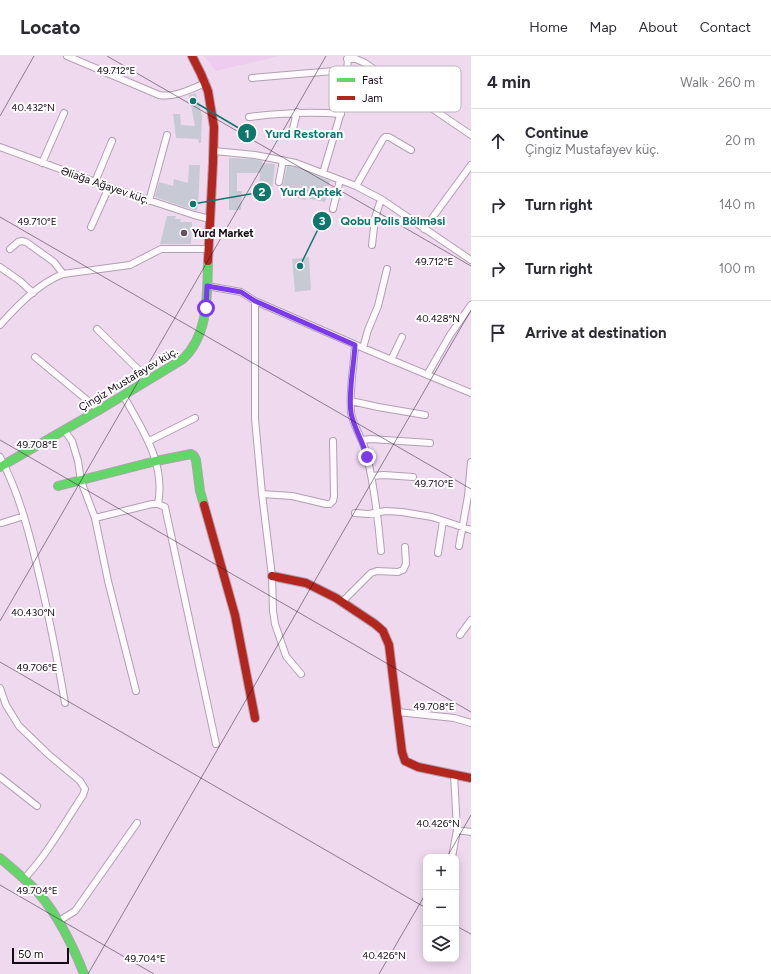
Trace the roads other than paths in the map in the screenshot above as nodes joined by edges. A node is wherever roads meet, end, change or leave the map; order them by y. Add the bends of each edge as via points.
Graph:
1 (67, 56) edge
2 (192, 56) edge
3 (348, 57) edge
4 (369, 66) edge
5 (329, 71) edge
6 (252, 78) dead end
7 (206, 83) junction
8 (297, 112) junction
9 (437, 112) edge
10 (64, 113) dead end
11 (341, 114) joint
12 (249, 117) dead end
13 (293, 129) dead end
14 (167, 135) dead end
15 (471, 135) edge
16 (112, 141) dead end
17 (0, 147) edge
18 (411, 150) dead end
19 (214, 152) junction
20 (283, 160) junction
21 (42, 163) junction
22 (471, 165) edge
23 (323, 173) junction
24 (340, 180) junction
25 (95, 182) junction
26 (279, 182) dead end
27 (356, 186) junction
28 (109, 187) junction
29 (381, 199) junction
30 (149, 200) junction
31 (333, 209) dead end
32 (210, 219) junction
33 (91, 227) dead end
34 (424, 228) junction
35 (372, 245) dead end
36 (10, 249) dead end
37 (208, 249) junction
38 (471, 260) edge
39 (0, 267) edge
40 (387, 269) dead end
41 (64, 274) junction
42 (207, 286) junction
43 (33, 293) junction
44 (255, 301) junction
45 (471, 305) edge
46 (0, 325) edge
47 (97, 329) dead end
48 (402, 337) dead end
49 (355, 345) junction
50 (363, 348) junction
51 (35, 357) dead end
52 (391, 360) junction
53 (427, 375) junction
54 (149, 380) junction
55 (471, 393) edge
56 (123, 395) junction
57 (351, 401) junction
58 (99, 410) junction
59 (425, 415) dead end
60 (196, 418) dead end
61 (64, 430) junction
62 (362, 440) junction
63 (149, 441) junction
64 (333, 441) dead end
65 (430, 443) dead end
66 (0, 457) edge
67 (156, 461) junction
68 (471, 462) edge
69 (2, 466) edge
70 (371, 476) junction
71 (413, 477) dead end
72 (81, 481) junction
73 (58, 486) dead end
74 (262, 494) junction
75 (158, 504) junction
76 (355, 513) dead end
77 (378, 514) junction
78 (24, 516) junction
79 (96, 518) junction
80 (443, 521) junction
81 (2, 522) dead end
82 (463, 526) junction
83 (471, 530) edge
84 (459, 546) dead end
85 (405, 547) dead end
86 (381, 551) dead end
87 (438, 554) dead end
88 (272, 576) junction
89 (342, 602) junction
90 (471, 620) edge
91 (460, 635) dead end
92 (301, 674) dead end
93 (0, 688) edge
94 (136, 691) dead end
95 (64, 703) dead end
96 (398, 712) junction
97 (255, 718) dead end
98 (471, 723) edge
99 (216, 744) dead end
100 (454, 774) junction
101 (0, 777) edge
102 (471, 778) edge
103 (37, 806) dead end
104 (137, 823) dead end
105 (457, 830) junction
106 (471, 832) edge
107 (453, 854) edge
108 (0, 858) edge
109 (24, 879) junction
110 (59, 921) junction
111 (84, 974) edge

1 - 7 street via 163,96 175,95
2 - 7 street, Çingiz Mustafayev küç.
3 - 4 street
5 - 6 street
7 - 19 street, Çingiz Mustafayev küç. via 212,107
8 - 11 street
8 - 12 street
8 - 13 street
9 - 15 street
10 - 21 street
11 - 23 street
14 - 30 street
16 - 25 street
17 - 21 street, Əliağa Ağayev küç.
18 - 27 street via 385,137
19 - 20 street
19 - 32 street, Çingiz Mustafayev küç.
20 - 23 street
20 - 26 street
21 - 25 street, Əliağa Ağayev küç.
22 - 34 street
23 - 24 street
24 - 27 street
24 - 31 street
25 - 28 street, Əliağa Ağayev küç.
27 - 29 street
28 - 30 street, Əliağa Ağayev küç.
28 - 33 street
29 - 34 street
29 - 35 street via 375,218
30 - 32 street, Əliağa Ağayev küç.
32 - 37 street, Çingiz Mustafayev küç.
34 - 38 street
36 - 41 street via 18,242 26,242 54,262
37 - 41 street via 161,249 130,265
37 - 42 street, Çingiz Mustafayev küç.
39 - 43 street
40 - 50 street via 378,306
41 - 43 street via 55,277
42 - 44 street via 241,292
42 - 54 street, Çingiz Mustafayev küç. via 204,322 195,346 183,359
43 - 46 street
44 - 49 street
44 - 74 street via 255,419
45 - 53 street via 446,341
47 - 54 street
48 - 52 street
49 - 50 street
49 - 57 street
50 - 52 street
51 - 58 street
52 - 53 street
53 - 55 street
54 - 56 street, Çingiz Mustafayev küç.
56 - 58 street, Çingiz Mustafayev küç.
56 - 63 street
57 - 59 street
57 - 62 street via 351,412
58 - 61 street, Çingiz Mustafayev küç.
60 - 63 street
61 - 69 street, Çingiz Mustafayev küç.
61 - 72 street via 72,441
62 - 65 street
62 - 70 street
63 - 67 street
64 - 74 street via 334,496 330,504 292,496
66 - 69 street
67 - 72 street
67 - 75 street via 160,494
67 - 97 street via 191,454 196,460 200,491 235,614
68 - 82 street
69 - 78 street via 17,493
70 - 71 street
70 - 77 street
72 - 73 street
72 - 79 street
74 - 88 street
75 - 79 street
75 - 99 street via 165,507
76 - 77 street
77 - 80 street via 402,512
77 - 86 street
78 - 81 street
78 - 95 street via 47,604
79 - 94 street via 108,581
80 - 82 street
80 - 87 street
82 - 83 street
82 - 84 street
85 - 89 street via 406,564 403,570 371,573
88 - 89 street via 306,584
88 - 92 street via 275,624 286,656
89 - 96 street via 383,631 389,645
90 - 91 street
93 - 109 street via 19,726 80,781 85,789 52,844
96 - 98 street via 454,718
96 - 100 street via 405,761 418,767
100 - 102 street
100 - 105 street
101 - 103 street
104 - 110 street via 75,911
105 - 106 street
105 - 107 street
108 - 109 street
109 - 110 street via 46,902
110 - 111 street

